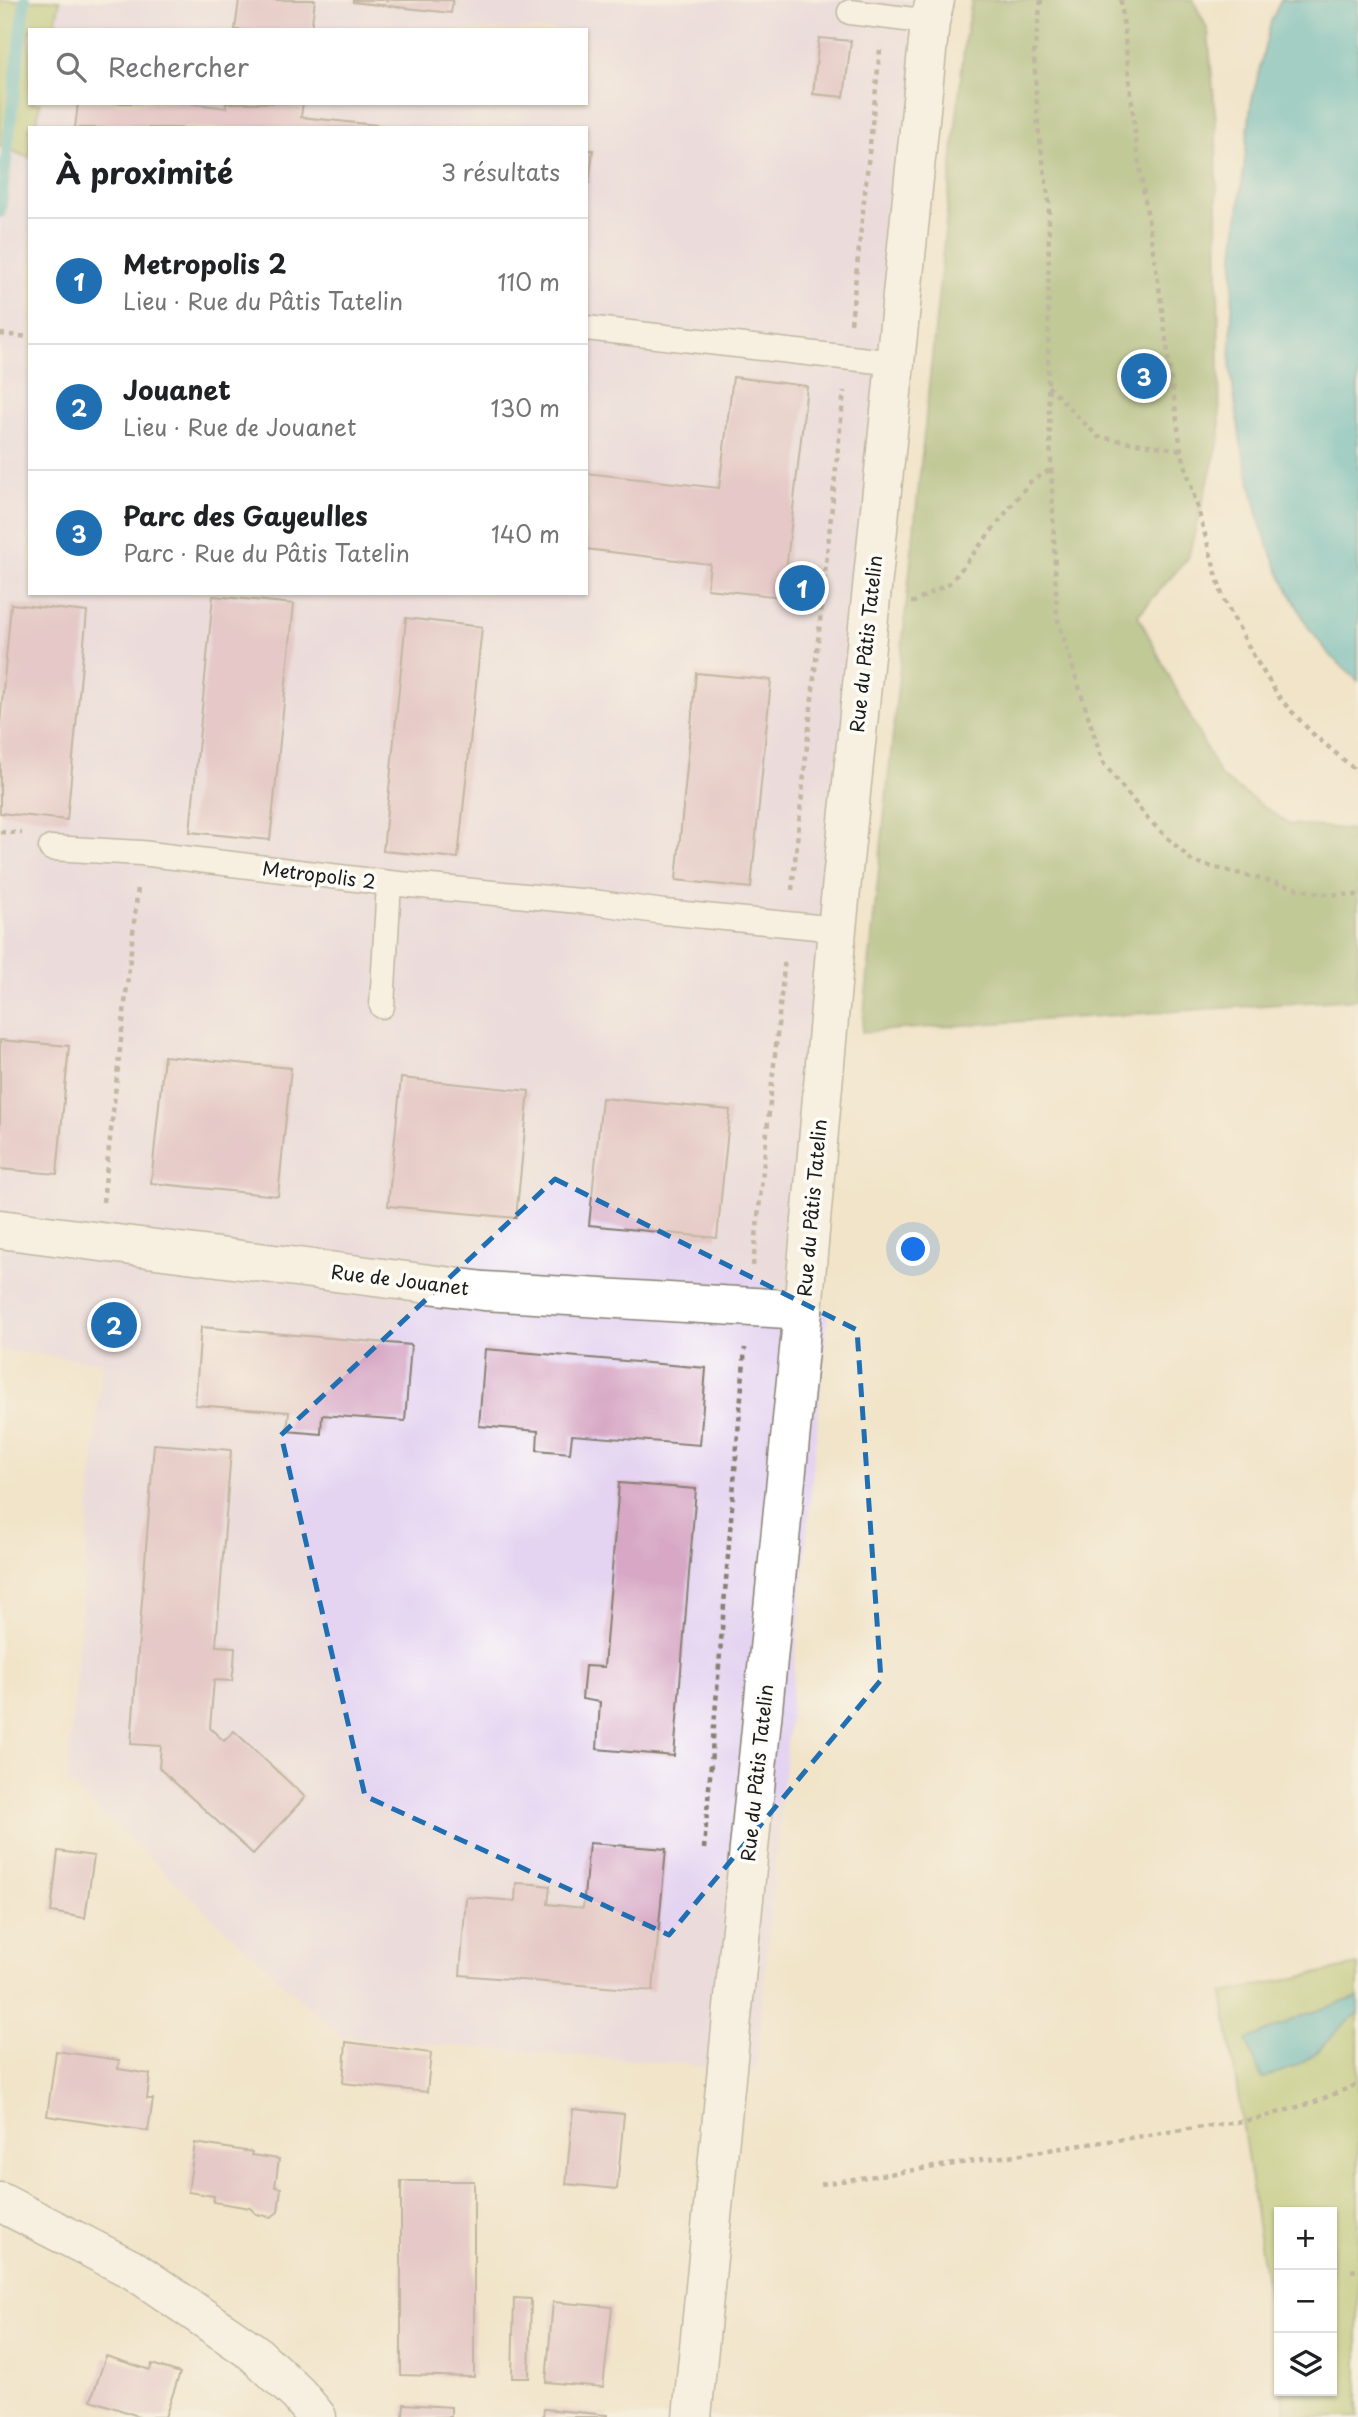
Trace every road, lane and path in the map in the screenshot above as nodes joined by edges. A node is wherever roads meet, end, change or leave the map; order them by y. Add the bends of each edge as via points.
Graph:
1 (1041, 0) edge
2 (1121, 0) edge
3 (932, 11) edge
4 (850, 12) dead end
5 (883, 16) junction
6 (588, 328) edge
7 (0, 334) edge
8 (28, 337) edge
9 (848, 358) junction
10 (895, 363) junction
11 (1048, 387) junction
12 (1181, 450) junction
13 (1051, 469) junction
14 (823, 592) junction
15 (871, 597) junction
16 (1358, 772) edge
17 (51, 848) dead end
18 (141, 853) junction
19 (389, 884) junction
20 (1358, 895) edge
21 (789, 925) junction
22 (837, 929) junction
23 (382, 1006) dead end
24 (0, 1229) edge
25 (99, 1241) junction
26 (749, 1307) junction
27 (803, 1310) junction
28 (703, 1859) dead end
29 (1358, 2084) edge
30 (821, 2184) dead end
31 (0, 2202) edge
32 (1358, 2270) edge
33 (1351, 2271) dead end
34 (317, 2417) edge
35 (692, 2417) edge

1 - 11 path via 1034,54 1049,202
2 - 12 path via 1137,151
3 - 5 lane
3 - 10 street, Rue du Pâtis Tatelin
4 - 5 lane
5 - 9 path
6 - 9 lane
7 - 8 path
9 - 10 lane
9 - 14 path
10 - 15 street, Rue du Pâtis Tatelin
11 - 12 path via 1098,438
11 - 13 path
12 - 16 path via 1223,598 1256,660 1281,700
13 - 15 path via 1030,482 951,582 914,602
13 - 20 path via 1056,617 1103,764 1149,820 1193,862 1320,894
14 - 15 path
14 - 21 path
15 - 22 street, Rue du Pâtis Tatelin
17 - 18 lane, Metropolis 2
18 - 19 lane, Metropolis 2
18 - 25 path
19 - 21 lane, Metropolis 2
19 - 23 lane
21 - 22 lane, Metropolis 2
21 - 26 path
22 - 27 street, Rue du Pâtis Tatelin
24 - 25 street, Rue de Jouanet
25 - 26 street, Rue de Jouanet via 484,1291
26 - 27 street, Rue de Jouanet
26 - 28 path
27 - 35 street, Rue du Pâtis Tatelin
29 - 30 path via 1256,2119
31 - 34 street via 135,2271 253,2352
32 - 33 path

